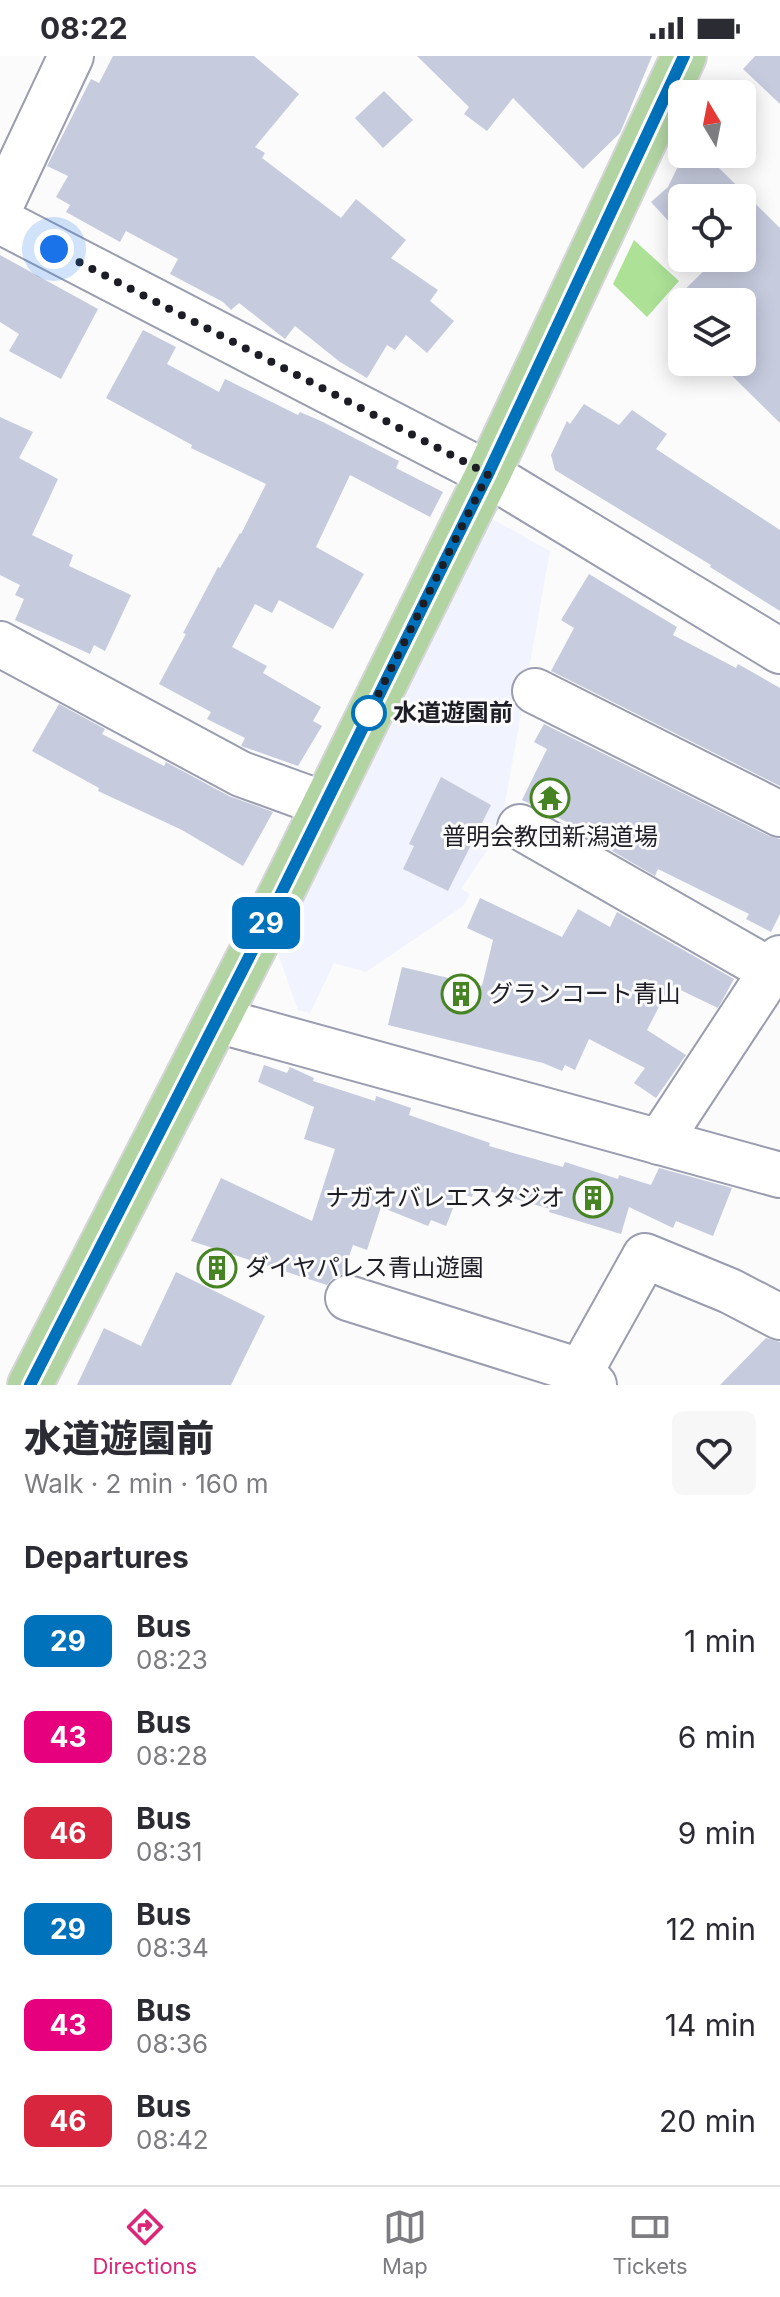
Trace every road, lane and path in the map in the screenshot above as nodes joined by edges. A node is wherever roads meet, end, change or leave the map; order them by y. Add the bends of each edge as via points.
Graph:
1 (71, 56) edge
2 (684, 56) edge
3 (0, 207) edge
4 (0, 221) edge
5 (488, 474) junction
6 (0, 644) edge
7 (780, 651) edge
8 (535, 691) dead end
9 (324, 804) junction
10 (780, 814) edge
11 (520, 827) dead end
12 (776, 964) edge
13 (217, 1020) junction
14 (659, 1142) junction
15 (780, 1175) edge
16 (348, 1298) dead end
17 (780, 1317) edge
18 (582, 1380) edge
19 (30, 1385) edge

1 - 3 street
2 - 5 main road
4 - 5 street
5 - 7 street
5 - 9 main road
6 - 9 street via 241,774
8 - 10 street
9 - 13 main road
11 - 12 street
12 - 14 street
13 - 14 street
13 - 19 main road
14 - 15 street
16 - 18 street
17 - 18 street via 645,1256

